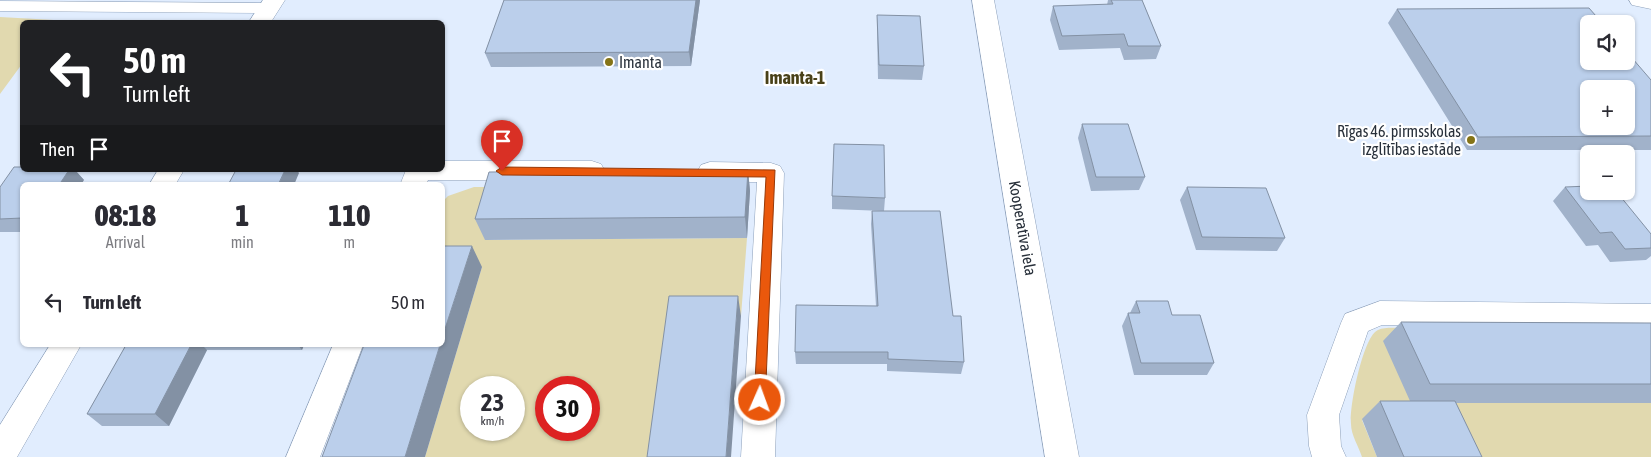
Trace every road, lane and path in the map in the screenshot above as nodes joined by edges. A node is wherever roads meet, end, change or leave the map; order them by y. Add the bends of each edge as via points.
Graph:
1 (983, 0) edge
2 (1640, 0) edge
3 (1651, 2) edge
4 (0, 6) edge
5 (267, 10) edge
6 (445, 170) edge
7 (612, 172) edge
8 (682, 172) edge
9 (1651, 316) edge
10 (65, 347) edge
11 (347, 347) edge
12 (0, 455) edge
13 (303, 457) edge
14 (758, 457) edge
15 (1062, 457) edge
16 (1329, 457) edge

1 - 15 street, Kooperatīva iela
2 - 3 street
4 - 5 lane
6 - 7 street
8 - 14 street via 771,173
9 - 16 street via 1380,313 1356,323 1323,415
10 - 12 street
11 - 13 street

